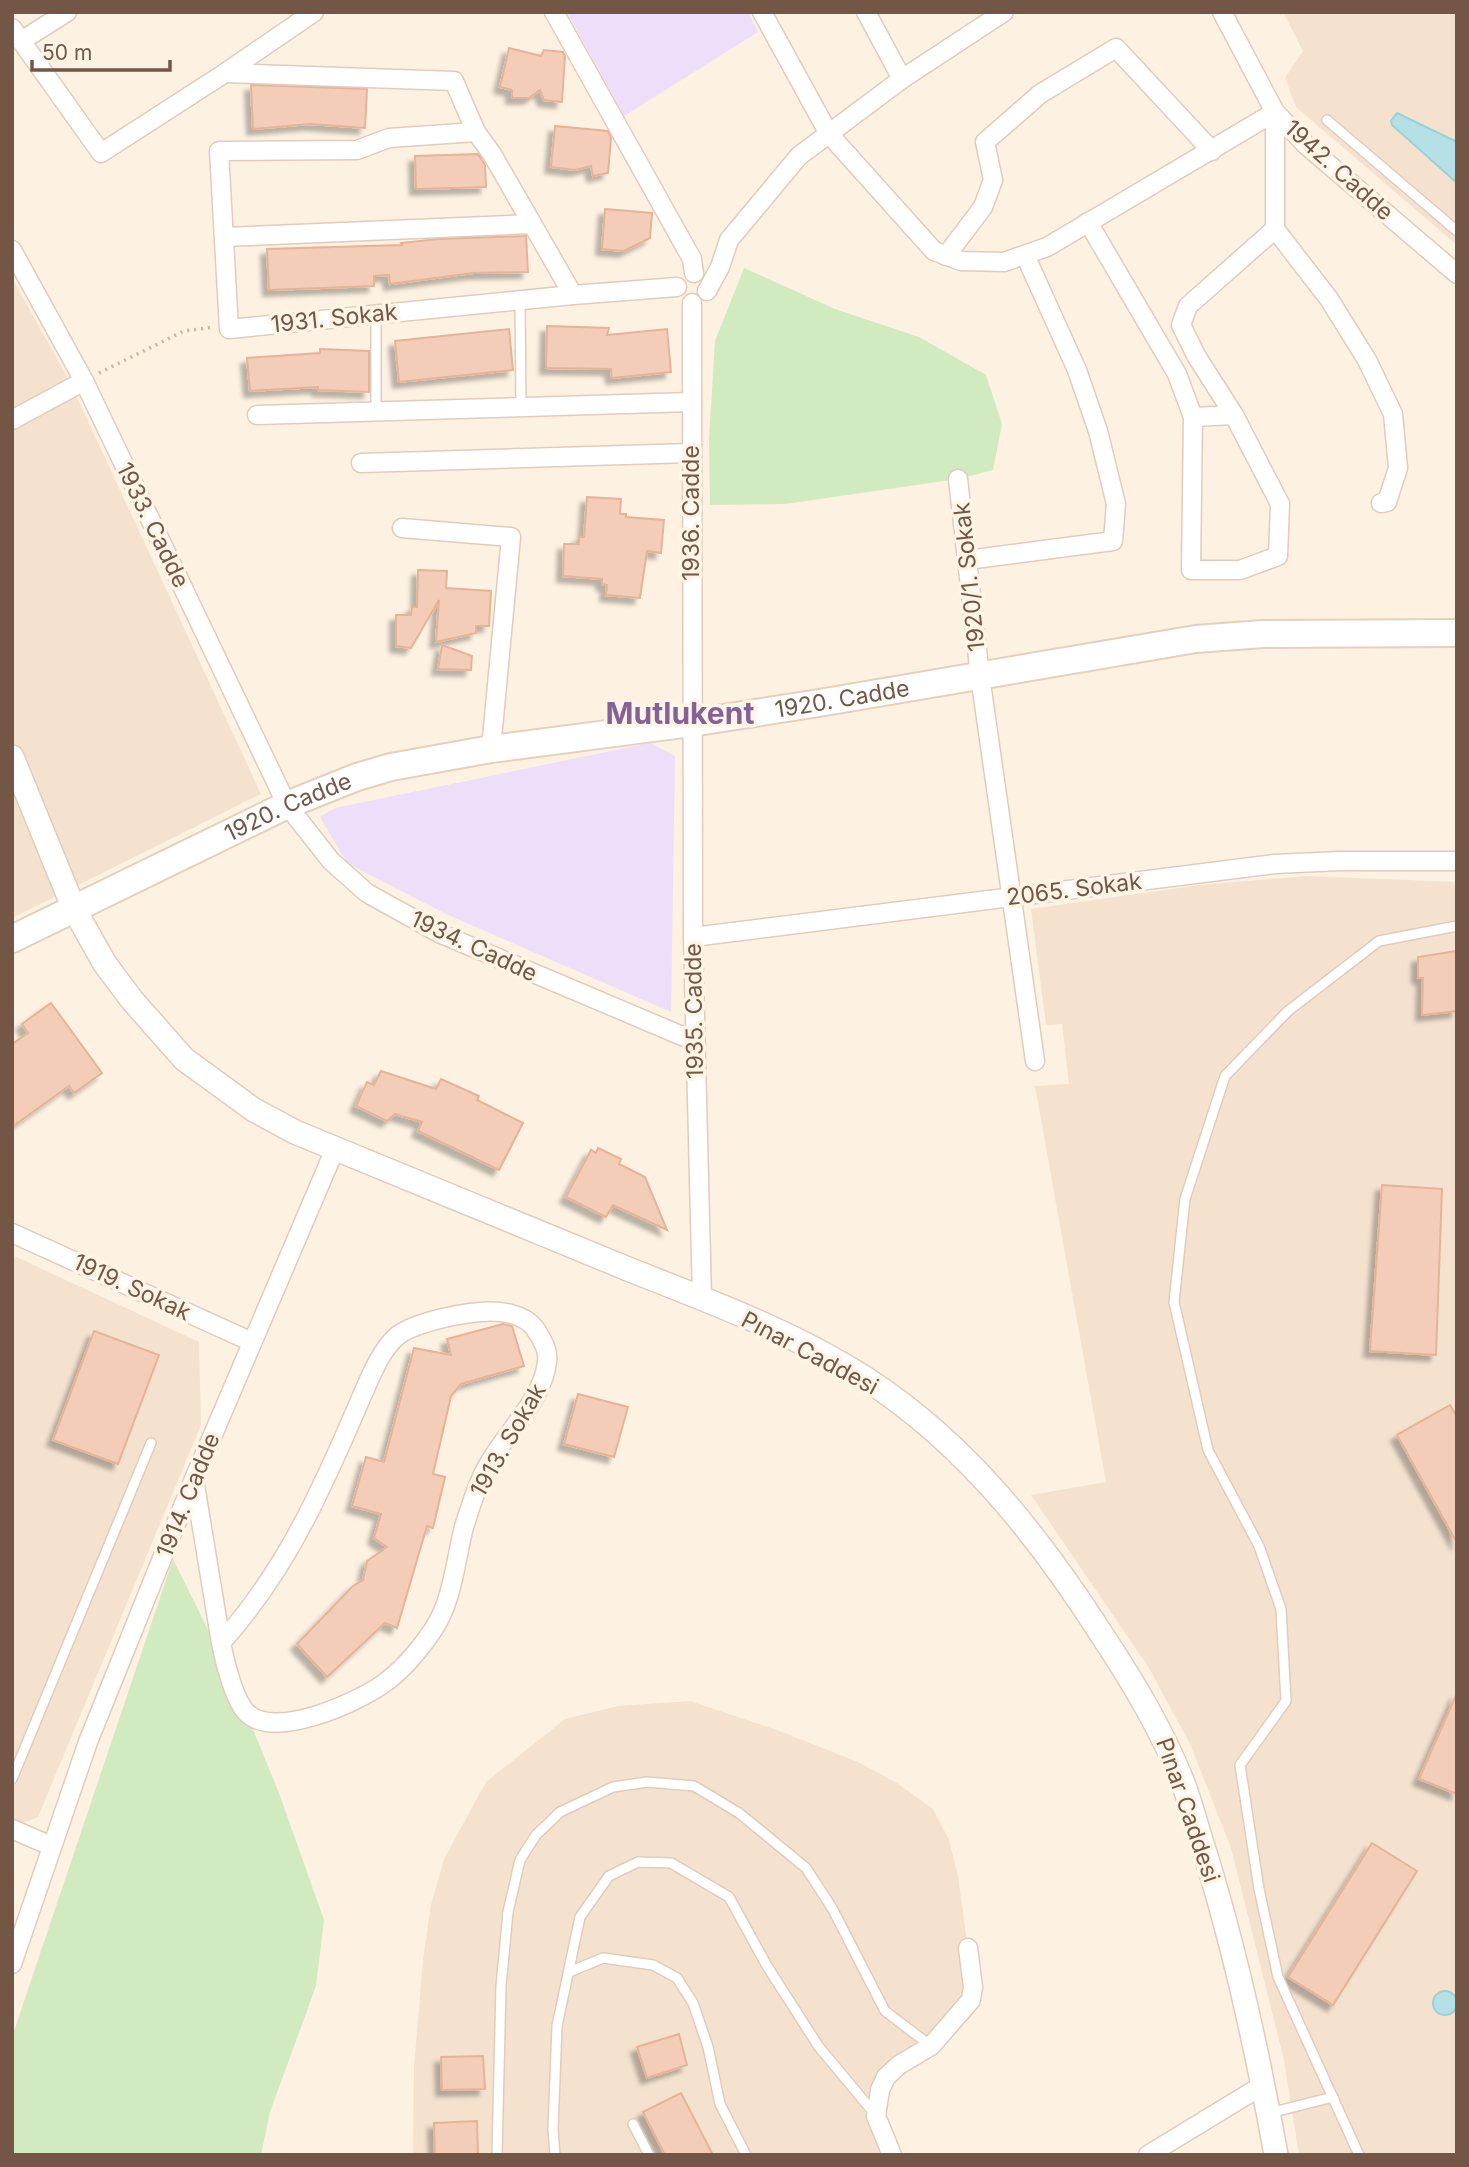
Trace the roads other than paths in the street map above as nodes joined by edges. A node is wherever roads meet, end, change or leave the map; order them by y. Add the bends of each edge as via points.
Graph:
1 (67, 12) edge
2 (314, 12) edge
3 (554, 12) edge
4 (762, 12) edge
5 (866, 12) edge
6 (1004, 12) edge
7 (1222, 12) edge
8 (17, 34) edge
9 (225, 73) junction
10 (902, 79) junction
11 (1275, 112) junction
12 (1327, 120) dead end
13 (476, 132) junction
14 (829, 134) junction
15 (1212, 151) junction
16 (1088, 222) junction
17 (531, 224) junction
18 (1275, 229) junction
19 (1457, 231) edge
20 (224, 237) junction
21 (12, 250) edge
22 (1024, 255) junction
23 (946, 256) junction
24 (694, 273) junction
25 (1457, 274) edge
26 (677, 287) junction
27 (706, 291) junction
28 (573, 295) junction
29 (520, 300) junction
30 (692, 303) junction
31 (376, 314) junction
32 (84, 381) junction
33 (692, 402) junction
34 (520, 407) junction
35 (376, 412) junction
36 (257, 415) dead end
37 (1234, 415) junction
38 (1193, 417) junction
39 (12, 420) edge
40 (691, 453) junction
41 (361, 463) dead end
42 (958, 479) dead end
43 (1381, 503) dead end
44 (402, 528) dead end
45 (967, 560) junction
46 (1457, 633) edge
47 (980, 676) junction
48 (691, 723) junction
49 (491, 749) junction
50 (12, 757) edge
51 (287, 805) junction
52 (1457, 861) edge
53 (1012, 897) junction
54 (74, 909) junction
55 (1457, 926) edge
56 (692, 937) junction
57 (12, 939) edge
58 (694, 1041) junction
59 (1035, 1061) dead end
60 (335, 1149) junction
61 (12, 1233) edge
62 (702, 1299) junction
63 (252, 1342) junction
64 (151, 1443) dead end
65 (194, 1479) junction
66 (221, 1643) junction
67 (12, 1779) edge
68 (12, 1829) edge
69 (51, 1846) junction
70 (968, 1948) dead end
71 (12, 1964) edge
72 (569, 1972) junction
73 (931, 2046) junction
74 (1263, 2085) junction
75 (1333, 2097) junction
76 (1269, 2114) junction
77 (876, 2116) junction
78 (633, 2124) dead end
79 (497, 2155) edge
80 (555, 2155) edge
81 (649, 2155) edge
82 (746, 2155) edge
83 (892, 2155) edge
84 (1148, 2155) edge
85 (1276, 2155) edge
86 (1359, 2155) edge

1 - 8 street
2 - 9 street
3 - 24 street via 692,259
4 - 14 street
5 - 10 street
6 - 10 street
7 - 11 street, 1942. Cadde
8 - 9 street via 101,153
9 - 13 street via 454,82
10 - 14 street
11 - 15 street
11 - 18 street
11 - 25 street, 1942. Cadde via 1306,145
12 - 19 lane
13 - 17 street
13 - 20 street via 389,138 357,150 219,151
14 - 23 street via 934,251
14 - 27 street via 799,156 729,240
15 - 16 street
15 - 23 street via 1116,48 1040,94 985,142 993,180 982,208
16 - 22 street
16 - 38 street via 1177,374
17 - 20 street
17 - 28 street
18 - 37 street via 1188,306 1181,325
18 - 43 street via 1367,360 1393,414 1398,468 1387,502
20 - 31 street, 1931. Sokak via 229,328
21 - 32 street, 1933. Cadde
22 - 23 street via 1004,262
22 - 45 street via 1077,370 1098,431 1116,504 1113,541
24 - 26 street via 685,275
24 - 27 street via 703,277
26 - 28 street, 1931. Sokak
26 - 30 street via 680,296
27 - 30 street
28 - 29 street, 1931. Sokak
29 - 31 street, 1931. Sokak
29 - 34 lane
30 - 33 street, 1936. Cadde
31 - 35 lane
32 - 39 street
32 - 51 street, 1933. Cadde
33 - 34 street
33 - 40 street, 1936. Cadde
34 - 35 street
35 - 36 street
37 - 38 street
37 - 38 street via 1280,504 1278,556 1240,570 1191,570
40 - 41 street
40 - 48 street, 1936. Cadde
42 - 45 street, 1920/1. Sokak
44 - 49 street via 511,537
45 - 47 street, 1920/1. Sokak
46 - 47 main road, 1920. Cadde via 1196,639
47 - 48 main road, 1920. Cadde
47 - 53 street, 1920/1. Sokak
48 - 49 main road, 1920. Cadde
48 - 56 street, 1935. Cadde
49 - 51 main road, 1920. Cadde via 391,767
50 - 54 street, Pınar Caddesi
51 - 54 main road, 1920. Cadde
51 - 58 street, 1934. Cadde via 331,861 367,893 451,939
52 - 53 street, 2065. Sokak via 1275,864
53 - 56 street, 2065. Sokak
53 - 59 street, 1920/1. Sokak
54 - 57 main road, 1920. Cadde
54 - 60 street, Pınar Caddesi via 132,1000 184,1059 254,1110
55 - 75 lane via 1379,941 1288,1012 1225,1076 1183,1212 1174,1302 1208,1450 1259,1546 1281,1609 1286,1701 1240,1765 1258,1889 1278,1977
56 - 58 street, 1935. Cadde
58 - 62 street, 1935. Cadde
60 - 62 street, Pınar Caddesi
60 - 63 street, 1914. Cadde
61 - 63 street, 1919. Sokak
62 - 74 street, Pınar Caddesi via 808,1347 881,1388 950,1443 1018,1516 1057,1567 1134,1685 1183,1784 1239,1974
63 - 65 street, 1914. Cadde
64 - 67 lane
65 - 66 street, 1913. Sokak
65 - 69 street, 1914. Cadde
66 - 66 street, 1913. Sokak via 246,1712 262,1722 282,1724 328,1711 382,1684 406,1663 434,1629 446,1603 482,1475 544,1378 548,1359 534,1326 515,1315 493,1311 428,1323 395,1337 369,1381 287,1553
68 - 69 street
69 - 71 street, 1914. Cadde
70 - 73 street via 971,2000
72 - 77 lane via 580,1917 608,1877 638,1862 671,1863 729,1897 819,2047
72 - 80 lane via 556,2026
72 - 82 lane via 603,1958 653,1965 677,1978 693,2003 720,2104
73 - 77 street via 886,2077
73 - 79 lane via 885,2011 806,1868 739,1813 694,1786 648,1782 613,1787 560,1812 536,1835 520,1860 508,1912 500,1986
74 - 76 street, Pınar Caddesi
74 - 84 street
75 - 76 lane
75 - 86 lane
76 - 85 street, Pınar Caddesi
77 - 83 street
78 - 81 lane

